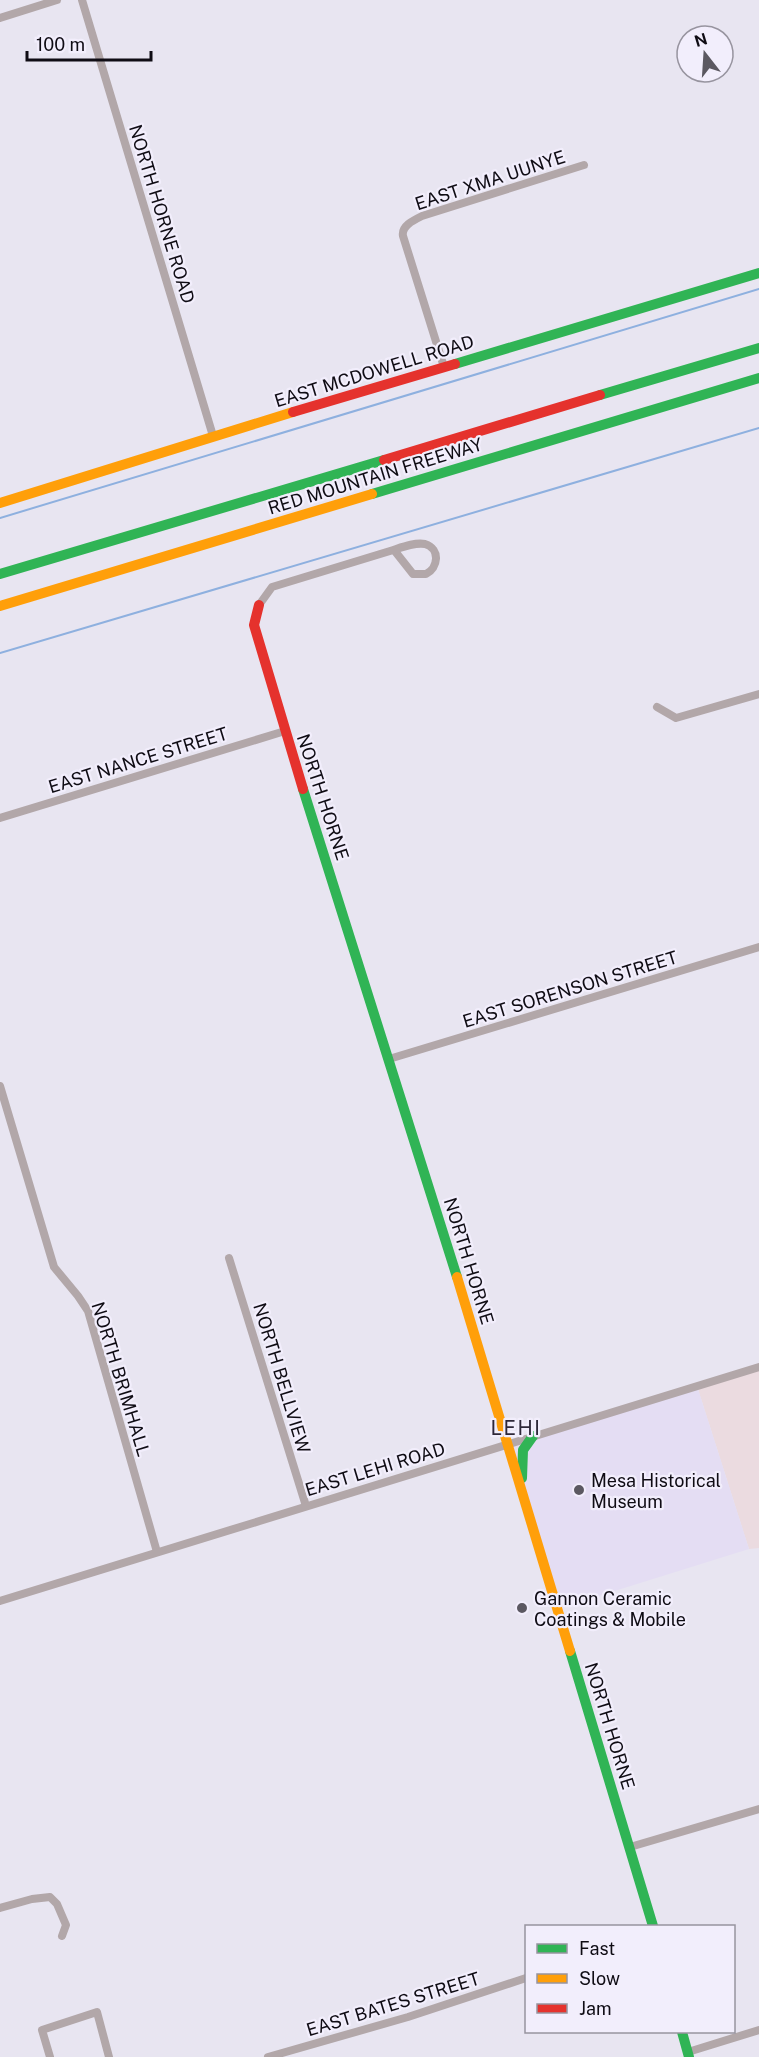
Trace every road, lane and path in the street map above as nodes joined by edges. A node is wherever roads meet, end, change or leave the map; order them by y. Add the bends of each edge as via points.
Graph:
1 (57, 0) edge
2 (82, 0) edge
3 (0, 18) edge
4 (584, 165) dead end
5 (759, 273) edge
6 (759, 348) edge
7 (444, 367) junction
8 (759, 378) edge
9 (213, 436) junction
10 (0, 503) edge
11 (394, 550) junction
12 (0, 574) edge
13 (259, 605) joint
14 (0, 606) edge
15 (759, 694) edge
16 (657, 707) dead end
17 (285, 731) junction
18 (0, 818) edge
19 (759, 947) edge
20 (389, 1059) junction
21 (0, 1086) edge
22 (229, 1258) dead end
23 (759, 1367) edge
24 (533, 1436) junction
25 (507, 1444) junction
26 (526, 1504) junction
27 (306, 1506) junction
28 (157, 1552) junction
29 (0, 1601) edge
30 (759, 1809) edge
31 (630, 1847) junction
32 (0, 1908) edge
33 (653, 1925) edge
34 (62, 1936) dead end
35 (525, 1978) edge
36 (759, 2030) edge
37 (683, 2033) edge
38 (689, 2054) edge
39 (50, 2057) edge
40 (109, 2057) edge
41 (268, 2057) edge

1 - 3 street
2 - 9 street, NORTH HORNE ROAD
4 - 7 street, EAST XMA UUNYE via 422,216 406,226 402,233
5 - 7 main road, EAST MCDOWELL ROAD
6 - 12 main road, RED MOUNTAIN FREEWAY
7 - 9 main road, EAST MCDOWELL ROAD
8 - 14 main road, RED MOUNTAIN FREEWAY
9 - 10 main road, EAST MCDOWELL ROAD
11 - 11 street via 426,544 435,554 435,566 426,574 413,574
11 - 13 street via 272,587
13 - 17 main road, NORTH HORNE via 254,625
15 - 16 street via 676,718
17 - 18 street, EAST NANCE STREET
17 - 20 main road, NORTH HORNE
19 - 20 street, EAST SORENSON STREET
20 - 25 main road, NORTH HORNE
21 - 28 street, NORTH BRIMHALL via 54,1267 88,1311
22 - 27 street, NORTH BELLVIEW
23 - 24 street, EAST LEHI ROAD
24 - 25 street, EAST LEHI ROAD
24 - 26 main road via 525,1443 522,1457
25 - 26 main road, NORTH HORNE
25 - 27 street, EAST LEHI ROAD
26 - 31 main road, NORTH HORNE
27 - 28 street, EAST LEHI ROAD
28 - 29 street, EAST LEHI ROAD
30 - 31 street
31 - 33 main road, NORTH HORNE
32 - 34 street via 50,1897 63,1915 66,1925
35 - 41 street, EAST BATES STREET
36 - 38 street
37 - 38 main road
39 - 40 street via 42,2030 97,2012

